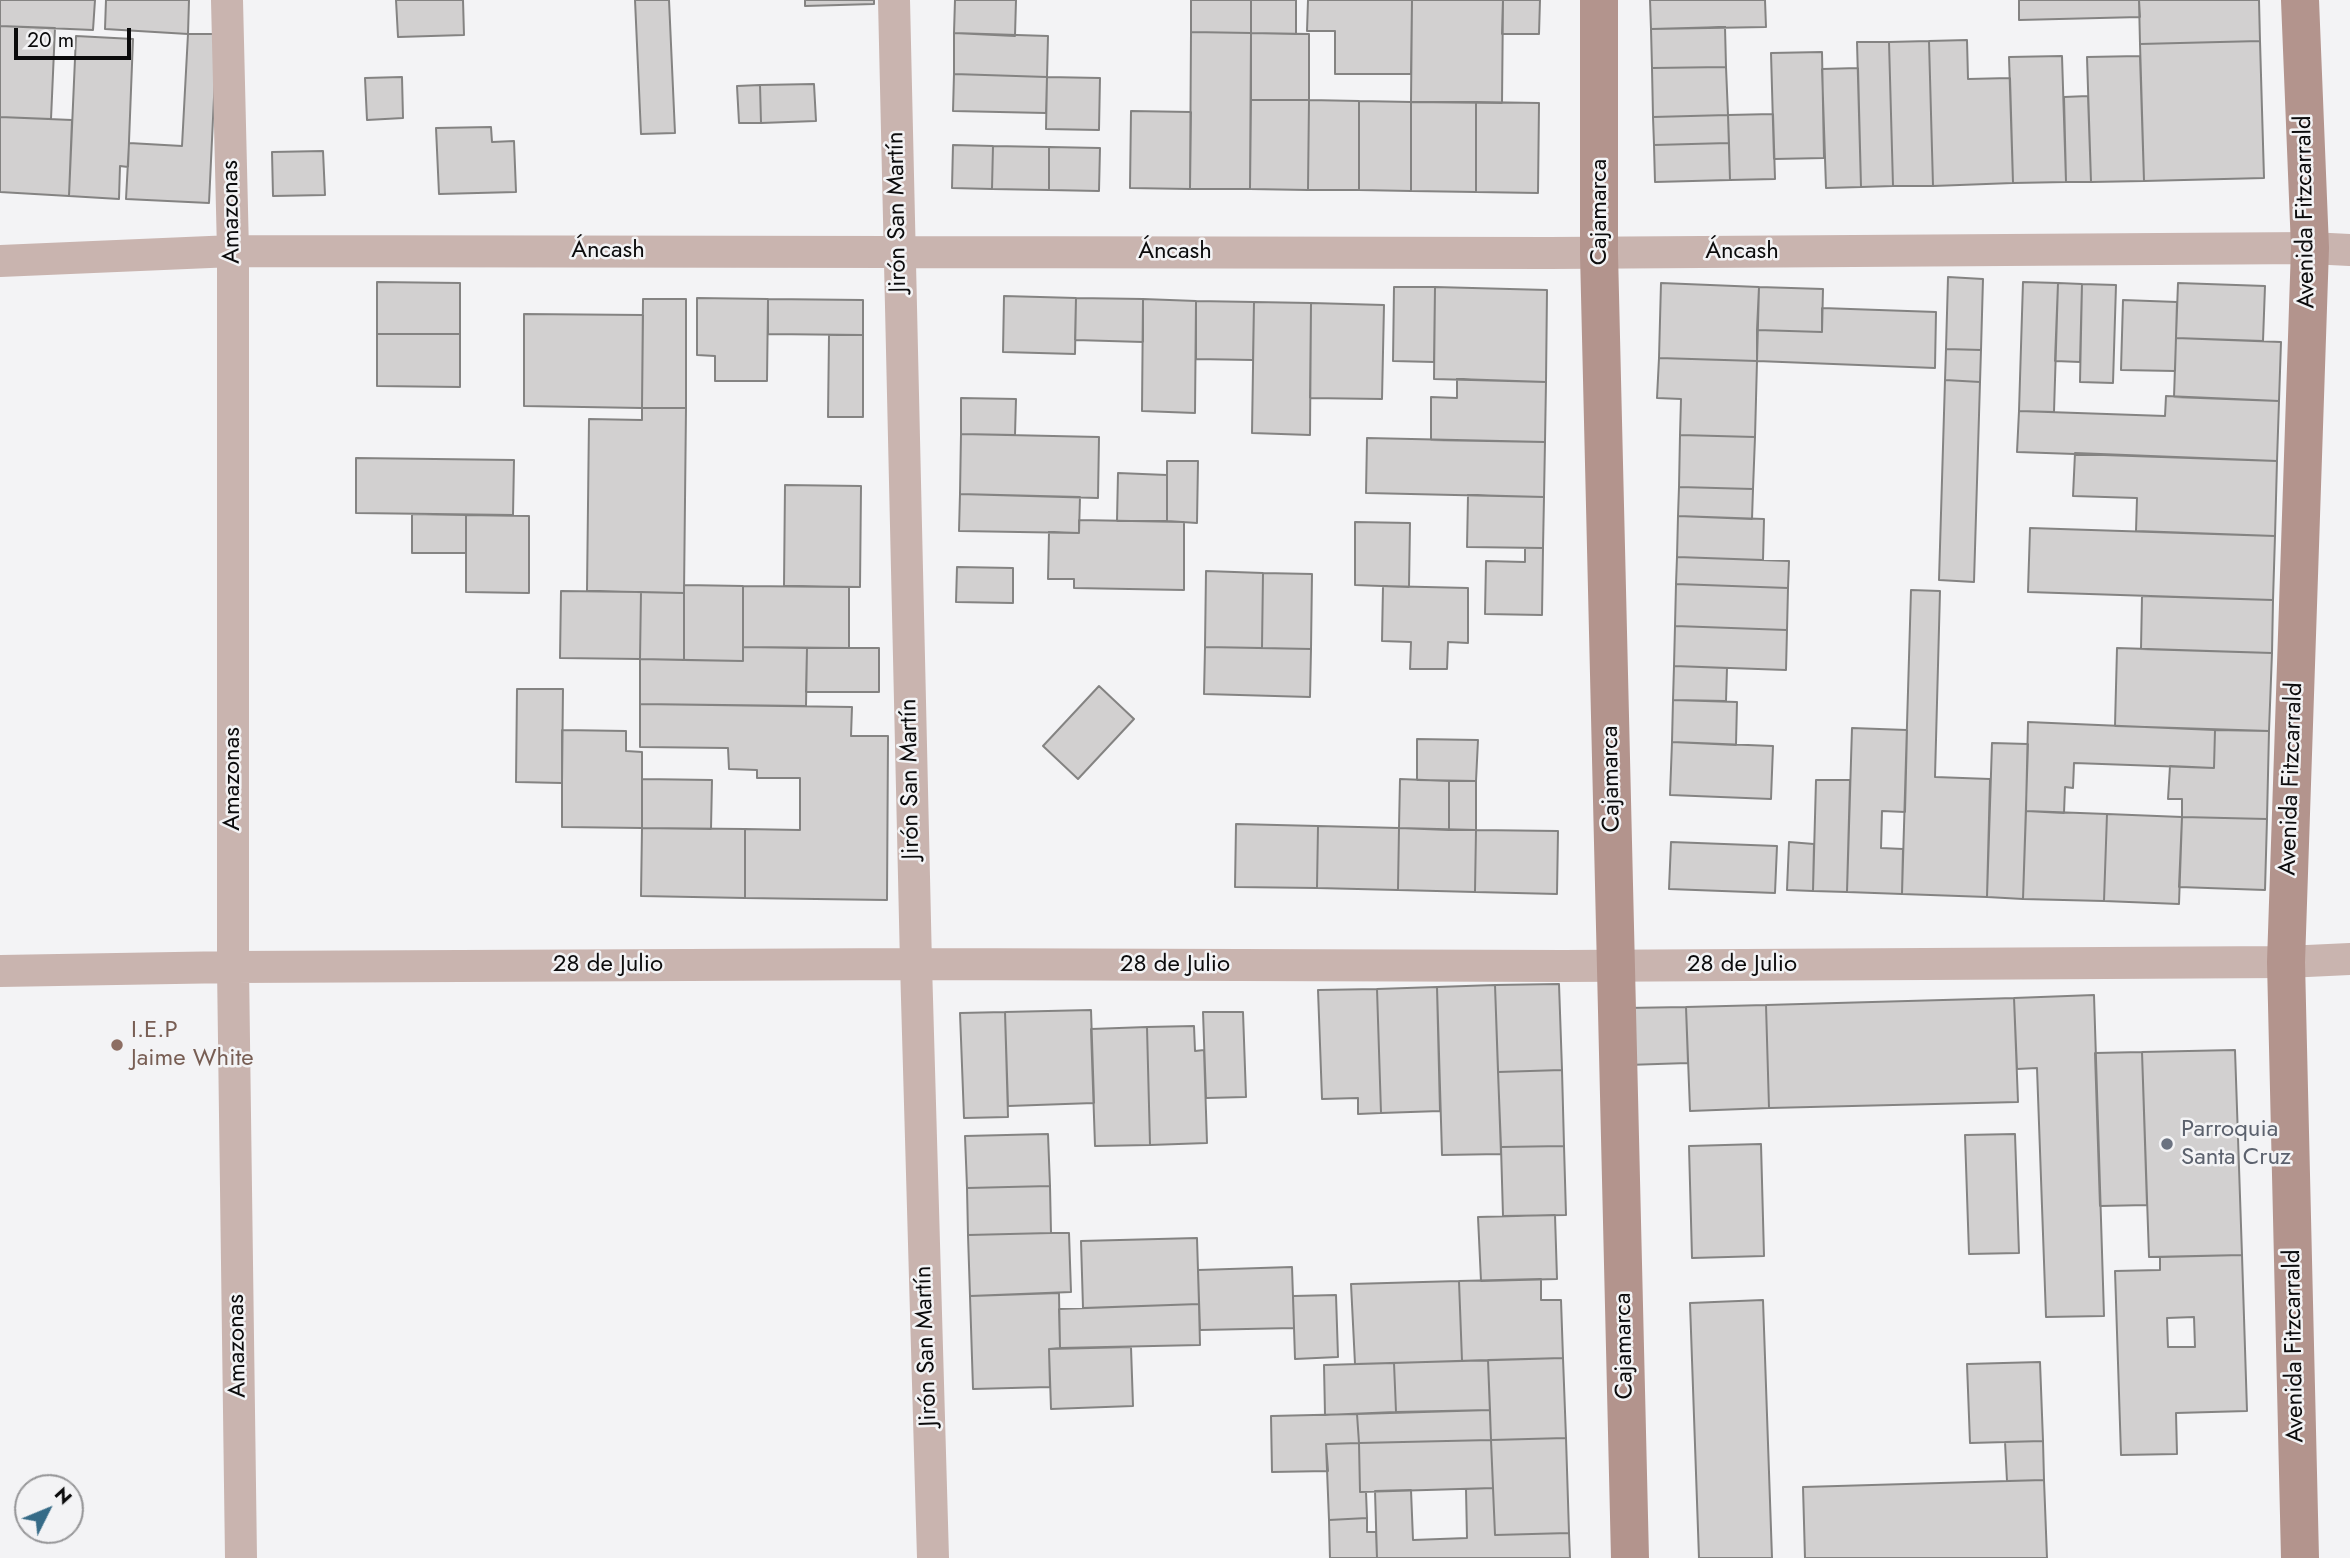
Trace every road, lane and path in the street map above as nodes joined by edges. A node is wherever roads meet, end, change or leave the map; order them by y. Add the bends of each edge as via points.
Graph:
1 (227, 0) edge
2 (894, 0) edge
3 (1599, 0) edge
4 (2300, 0) edge
5 (2309, 248) junction
6 (2350, 250) edge
7 (233, 251) junction
8 (899, 251) junction
9 (1599, 253) junction
10 (0, 261) edge
11 (2350, 959) edge
12 (2286, 962) junction
13 (916, 964) junction
14 (1616, 965) junction
15 (233, 967) junction
16 (0, 971) edge
17 (240, 1558) edge
18 (933, 1558) edge
19 (1630, 1558) edge
20 (2300, 1558) edge

1 - 7 street, Amazonas
2 - 8 street, Jirón San Martín
3 - 9 street, Cajamarca
4 - 5 street, Avenida Fitzcarrald
5 - 6 street, Áncash
5 - 9 street, Áncash
5 - 12 street, Avenida Fitzcarrald
7 - 8 street, Áncash
7 - 10 street, Áncash
7 - 15 street, Amazonas
8 - 9 street, Áncash
8 - 13 street, Jirón San Martín
9 - 14 street, Cajamarca
11 - 12 street, 28 de Julio
12 - 14 street, 28 de Julio
12 - 20 street, Avenida Fitzcarrald
13 - 14 street, 28 de Julio
13 - 15 street, 28 de Julio
13 - 18 street, Jirón San Martín
14 - 19 street, Cajamarca
15 - 16 street, 28 de Julio
15 - 17 street, Amazonas

